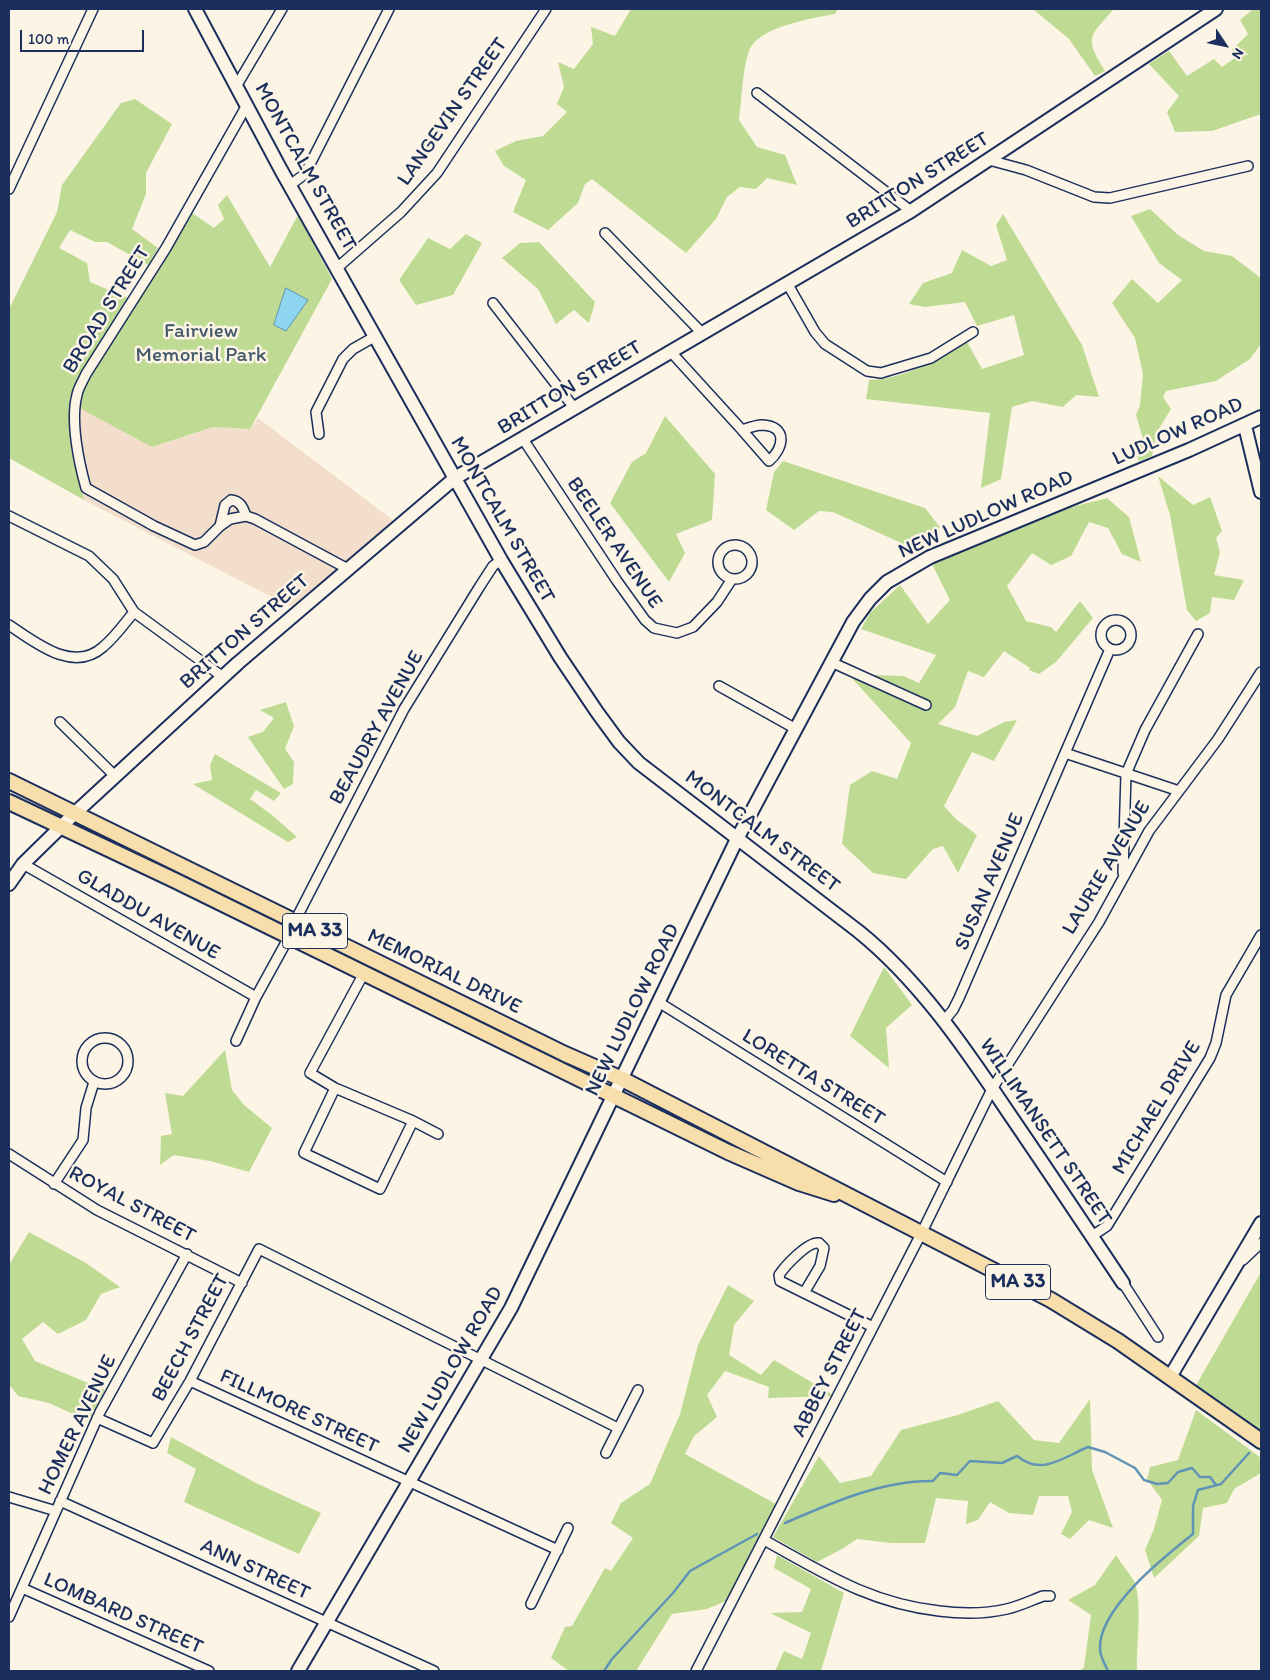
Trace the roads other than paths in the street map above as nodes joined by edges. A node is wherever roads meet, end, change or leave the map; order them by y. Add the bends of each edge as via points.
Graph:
1 (93, 9) edge
2 (195, 9) edge
3 (282, 9) edge
4 (389, 9) edge
5 (546, 9) edge
6 (1216, 9) edge
7 (237, 86) junction
8 (758, 93) dead end
9 (247, 105) junction
10 (989, 160) junction
11 (1248, 166) dead end
12 (290, 185) junction
13 (9, 189) edge
14 (911, 211) junction
15 (605, 233) dead end
16 (337, 268) junction
17 (788, 283) junction
18 (493, 303) dead end
19 (973, 332) dead end
20 (702, 333) junction
21 (374, 337) junction
22 (670, 351) junction
23 (575, 408) junction
24 (1261, 417) edge
25 (1245, 426) junction
26 (742, 430) junction
27 (319, 434) dead end
28 (523, 439) junction
29 (455, 478) junction
30 (1111, 483) joint
31 (1261, 492) edge
32 (9, 516) edge
33 (246, 516) junction
34 (220, 526) junction
35 (501, 560) junction
36 (348, 568) junction
37 (732, 579) dead end
38 (134, 612) junction
39 (9, 625) edge
40 (1198, 634) dead end
41 (1110, 649) dead end
42 (831, 662) junction
43 (1261, 672) edge
44 (223, 677) junction
45 (719, 686) dead end
46 (926, 705) dead end
47 (60, 722) dead end
48 (796, 729) junction
49 (1065, 752) junction
50 (1126, 774) junction
51 (115, 776) junction
52 (9, 781) edge
53 (1178, 791) junction
54 (9, 802) edge
55 (74, 814) junction
56 (62, 827) junction
57 (737, 839) junction
58 (23, 864) junction
59 (9, 867) edge
60 (1122, 878) junction
61 (9, 884) edge
62 (295, 921) junction
63 (1261, 935) edge
64 (289, 937) junction
65 (888, 958) joint
66 (364, 973) junction
67 (256, 997) junction
68 (660, 1003) junction
69 (943, 1022) junction
70 (236, 1041) dead end
71 (622, 1079) junction
72 (94, 1082) junction
73 (334, 1088) junction
74 (992, 1088) junction
75 (614, 1095) junction
76 (413, 1121) junction
77 (438, 1134) dead end
78 (9, 1154) edge
79 (947, 1182) junction
80 (54, 1184) junction
81 (860, 1200) junction
82 (1261, 1223) edge
83 (922, 1232) junction
84 (1092, 1236) junction
85 (1261, 1243) edge
86 (187, 1254) junction
87 (1234, 1272) junction
88 (242, 1283) junction
89 (1123, 1283) joint
90 (804, 1293) junction
91 (873, 1327) junction
92 (1158, 1337) dead end
93 (481, 1360) junction
94 (1170, 1377) junction
95 (190, 1381) junction
96 (638, 1390) dead end
97 (97, 1418) junction
98 (618, 1428) junction
99 (1261, 1441) edge
100 (606, 1453) dead end
101 (410, 1482) junction
102 (9, 1497) edge
103 (60, 1501) junction
104 (56, 1512) junction
105 (568, 1528) dead end
106 (764, 1540) junction
107 (558, 1550) junction
108 (22, 1588) junction
109 (1050, 1596) dead end
110 (531, 1604) dead end
111 (9, 1616) edge
112 (327, 1624) junction
113 (209, 1671) edge
114 (298, 1671) edge
115 (434, 1671) edge
116 (696, 1671) edge

1 - 13 street
2 - 7 main road, MONTCALM STREET
3 - 7 street
4 - 12 street via 305,174
5 - 16 street, LANGEVIN STREET via 428,184
6 - 10 main road, BRITTON STREET
7 - 9 main road, MONTCALM STREET
8 - 14 street
9 - 12 main road, MONTCALM STREET
9 - 34 street, BROAD STREET via 166,248 86,374 77,395 74,414 86,488 195,545 204,542
10 - 11 street via 1026,170 1094,197 1110,198
10 - 14 main road, BRITTON STREET
12 - 16 main road, MONTCALM STREET
14 - 17 main road, BRITTON STREET
15 - 20 street
16 - 21 main road, MONTCALM STREET
17 - 19 street via 825,344 867,371 881,373 931,358
17 - 20 main road, BRITTON STREET
18 - 23 street
20 - 22 main road, BRITTON STREET
21 - 27 street via 343,359 316,412
21 - 29 main road, MONTCALM STREET
22 - 23 main road, BRITTON STREET
22 - 26 street
23 - 28 main road, BRITTON STREET
24 - 25 main road, LUDLOW ROAD
25 - 30 main road, LUDLOW ROAD
25 - 31 main road
26 - 26 street via 761,425 772,427 782,441 778,453 769,462
28 - 29 main road, BRITTON STREET
28 - 37 street, BEELER AVENUE via 617,581 654,628 677,633 693,628 717,602
29 - 35 main road, MONTCALM STREET
29 - 36 main road, BRITTON STREET
30 - 42 main road, NEW LUDLOW ROAD via 944,551 906,570 881,588 862,609
32 - 38 street via 89,556 113,580
33 - 34 street via 230,519
33 - 34 street via 241,505 231,500 222,512
33 - 36 street
35 - 57 main road, MONTCALM STREET via 560,657 619,742 640,763
35 - 62 street, BEAUDRY AVENUE via 493,566 404,709
36 - 44 main road, BRITTON STREET
38 - 39 street via 102,649 82,658 49,651
38 - 44 street
40 - 50 street via 1145,730
41 - 49 street, SUSAN AVENUE
42 - 46 street
42 - 48 main road, NEW LUDLOW ROAD
43 - 53 street, LAURIE AVENUE via 1218,739
44 - 51 main road, BRITTON STREET
45 - 48 street
47 - 51 street
48 - 57 main road, NEW LUDLOW ROAD
49 - 50 street
49 - 69 street, SUSAN AVENUE via 959,998
50 - 53 street
50 - 60 street
51 - 55 main road, BRITTON STREET
52 - 55 main road, MEMORIAL DRIVE / MA 33
53 - 60 street, LAURIE AVENUE via 1149,831
54 - 56 main road, MEMORIAL DRIVE / MA 33
55 - 56 main road, BRITTON STREET
55 - 62 main road, MEMORIAL DRIVE / MA 33
56 - 58 main road, BRITTON STREET
56 - 64 main road, MEMORIAL DRIVE / MA 33
57 - 65 main road, MONTCALM STREET via 858,931
57 - 68 main road, NEW LUDLOW ROAD
58 - 59 main road
58 - 61 main road, BRITTON STREET
58 - 67 street, GLADDU AVENUE
60 - 74 street, LAURIE AVENUE via 1099,922
62 - 71 main road, MEMORIAL DRIVE / MA 33
63 - 84 street, MICHAEL DRIVE via 1226,994 1210,1058 1107,1226
64 - 66 main road, MEMORIAL DRIVE / MA 33
64 - 67 street
65 - 69 main road, WILLIMANSETT STREET
66 - 73 street via 310,1073
66 - 75 main road, MEMORIAL DRIVE / MA 33
67 - 70 street
68 - 71 main road, NEW LUDLOW ROAD
68 - 79 street, LORETTA STREET
69 - 74 main road, WILLIMANSETT STREET
71 - 75 main road, NEW LUDLOW ROAD
71 - 81 main road, MEMORIAL DRIVE / MA 33
72 - 72 street via 112,1084 126,1072 128,1054 116,1040 98,1039 84,1051 83,1069
72 - 80 street via 86,1108 83,1140
73 - 76 street
73 - 76 street via 304,1153 380,1189
74 - 79 street, ABBEY STREET
74 - 84 main road, WILLIMANSETT STREET
75 - 81 main road, MEMORIAL DRIVE / MA 33 via 775,1173 823,1191
75 - 93 main road, NEW LUDLOW ROAD via 524,1283
76 - 77 street
78 - 80 street, ROYAL STREET
79 - 83 street, ABBEY STREET
80 - 86 street, ROYAL STREET via 97,1210
81 - 83 main road, MEMORIAL DRIVE / MA 33
82 - 87 main road
83 - 91 street, ABBEY STREET
83 - 94 main road, MEMORIAL DRIVE / MA 33 via 1058,1304
84 - 89 main road, WILLIMANSETT STREET
85 - 87 street
86 - 88 street, ROYAL STREET
86 - 97 street, HOMER AVENUE
87 - 94 main road
88 - 93 street, BEECH STREET via 259,1249
88 - 95 street, BEECH STREET
89 - 92 street, WILLIMANSETT STREET
90 - 90 street via 824,1257 824,1248 819,1243 811,1243 779,1275 780,1281
90 - 91 street
91 - 106 street, ABBEY STREET
93 - 98 street
93 - 101 main road, NEW LUDLOW ROAD
94 - 99 main road, MA 33
95 - 97 street, BEECH STREET via 153,1443
95 - 101 street, FILLMORE STREET
96 - 98 street
97 - 103 street, HOMER AVENUE
98 - 100 street
101 - 107 street, FILLMORE STREET
101 - 112 main road, NEW LUDLOW ROAD
102 - 104 street
103 - 104 street, HOMER AVENUE
103 - 112 street, ANN STREET via 280,1599
104 - 108 street, HOMER AVENUE
105 - 107 street
106 - 109 street via 847,1586 901,1606 980,1613 1008,1609
106 - 116 street, ABBEY STREET
107 - 110 street
108 - 111 street, HOMER AVENUE
108 - 113 street, LOMBARD STREET
112 - 114 main road, NEW LUDLOW ROAD
112 - 115 street, ANN STREET

